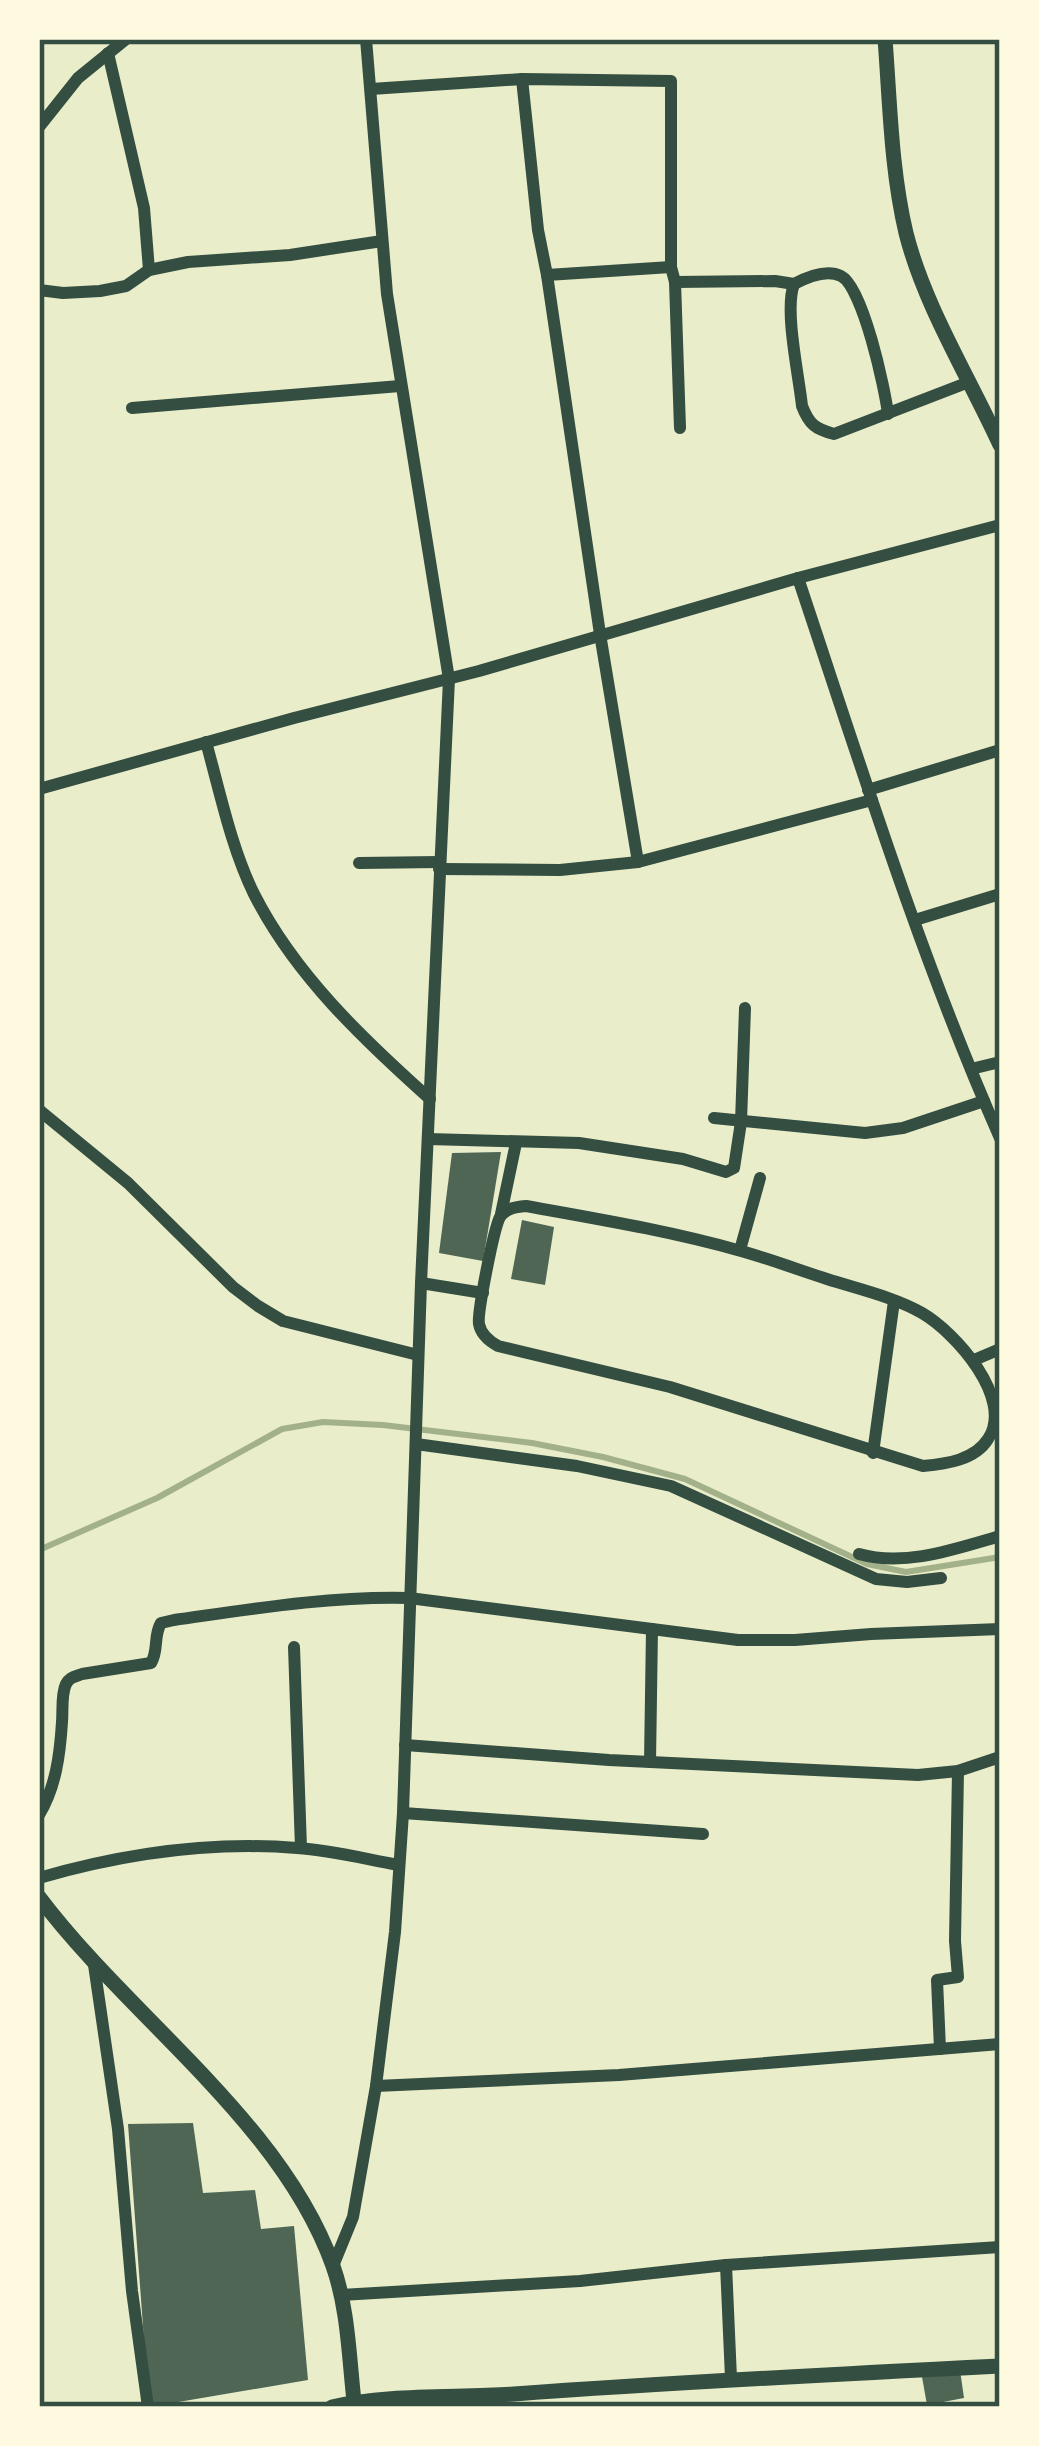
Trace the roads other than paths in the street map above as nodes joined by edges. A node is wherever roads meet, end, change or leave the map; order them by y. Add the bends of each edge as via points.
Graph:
1 (126, 39) edge
2 (367, 39) edge
3 (885, 39) edge
4 (108, 53) junction
5 (522, 79) junction
6 (371, 89) junction
7 (39, 127) edge
8 (382, 241) junction
9 (671, 267) junction
10 (149, 270) junction
11 (547, 275) junction
12 (675, 282) junction
13 (794, 284) junction
14 (39, 290) edge
15 (969, 382) junction
16 (400, 386) junction
17 (132, 408) dead end
18 (888, 414) junction
19 (680, 428) dead end
20 (1000, 445) edge
21 (1000, 525) edge
22 (798, 578) junction
23 (599, 634) junction
24 (449, 679) junction
25 (206, 742) junction
26 (1000, 750) edge
27 (39, 789) edge
28 (870, 795) junction
29 (638, 862) junction
30 (358, 863) dead end
31 (439, 865) junction
32 (1000, 894) edge
33 (915, 920) junction
34 (745, 1008) dead end
35 (1000, 1062) edge
36 (971, 1070) junction
37 (430, 1100) junction
38 (984, 1101) junction
39 (39, 1110) edge
40 (714, 1118) dead end
41 (741, 1123) junction
42 (428, 1138) junction
43 (1000, 1138) edge
44 (517, 1143) junction
45 (760, 1178) dead end
46 (501, 1215) junction
47 (740, 1250) junction
48 (421, 1282) junction
49 (483, 1293) junction
50 (894, 1301) junction
51 (1000, 1349) edge
52 (418, 1355) junction
53 (974, 1360) junction
54 (416, 1434) junction
55 (873, 1453) junction
56 (1000, 1536) edge
57 (859, 1554) dead end
58 (901, 1571) junction
59 (941, 1578) dead end
60 (409, 1598) junction
61 (1000, 1629) edge
62 (652, 1630) junction
63 (294, 1647) dead end
64 (405, 1745) junction
65 (1000, 1757) edge
66 (650, 1762) junction
67 (958, 1772) junction
68 (403, 1813) junction
69 (39, 1815) edge
70 (704, 1834) dead end
71 (301, 1848) junction
72 (398, 1864) junction
73 (39, 1878) edge
74 (39, 1897) edge
75 (94, 1965) junction
76 (1000, 2044) edge
77 (940, 2049) junction
78 (376, 2086) junction
79 (1000, 2247) edge
80 (726, 2265) junction
81 (333, 2266) junction
82 (341, 2295) junction
83 (1000, 2366) edge
84 (731, 2378) junction
85 (354, 2401) junction
86 (462, 2402) edge
87 (148, 2407) edge
88 (332, 2407) edge

1 - 4 street
2 - 6 street
3 - 15 street via 907,236
4 - 7 street
4 - 10 street via 144,208
5 - 6 street
5 - 9 street via 671,82
5 - 11 street
6 - 8 street
8 - 10 street
8 - 16 street
9 - 11 street
9 - 12 street
10 - 14 street via 100,291
11 - 23 street
12 - 13 street
12 - 19 street
13 - 18 street via 824,273 851,285
13 - 18 street via 808,421 834,434
15 - 18 street
15 - 20 street
16 - 17 street
16 - 24 street
21 - 22 street
22 - 23 street
22 - 28 street
23 - 24 street
23 - 29 street
24 - 25 street
24 - 31 street
25 - 27 street
25 - 37 street via 240,860 284,944 369,1045
26 - 28 street
28 - 29 street
28 - 33 street
29 - 31 street via 560,870
30 - 31 street
31 - 37 street
32 - 33 street
33 - 36 street
34 - 41 street
35 - 36 street
36 - 38 street
37 - 42 street
38 - 41 street via 865,1133
38 - 43 street
39 - 52 street via 258,1306 283,1321
40 - 41 street
41 - 44 street via 734,1168 726,1172 637,1151
42 - 44 street
42 - 48 street
44 - 46 street
45 - 47 street
46 - 47 street via 526,1206
46 - 49 street
47 - 50 street
48 - 49 street
48 - 52 street
49 - 55 street via 480,1328 498,1346 670,1387
50 - 53 street via 957,1338
50 - 55 street
51 - 53 street
52 - 54 street
53 - 55 street via 995,1417 990,1438 973,1455 923,1466
54 - 58 street via 671,1486 876,1579
54 - 60 street
56 - 58 street
57 - 58 street
58 - 59 street
60 - 62 street
60 - 64 street
60 - 69 street via 326,1598 161,1623 151,1664 82,1674 65,1687 55,1778
61 - 62 street via 795,1640
62 - 66 street
63 - 71 street
64 - 66 street
64 - 68 street
65 - 67 street
66 - 67 street
67 - 77 street via 958,1978 937,1980
68 - 70 street
68 - 72 street
71 - 72 street
71 - 73 street via 159,1852
72 - 78 street
74 - 75 street
75 - 81 street via 288,2175
75 - 87 street
76 - 77 street
77 - 78 street
78 - 81 street via 353,2216
79 - 80 street
80 - 82 street
80 - 84 street
81 - 82 street
82 - 85 street
83 - 84 street
84 - 86 street
85 - 86 street
85 - 88 street

